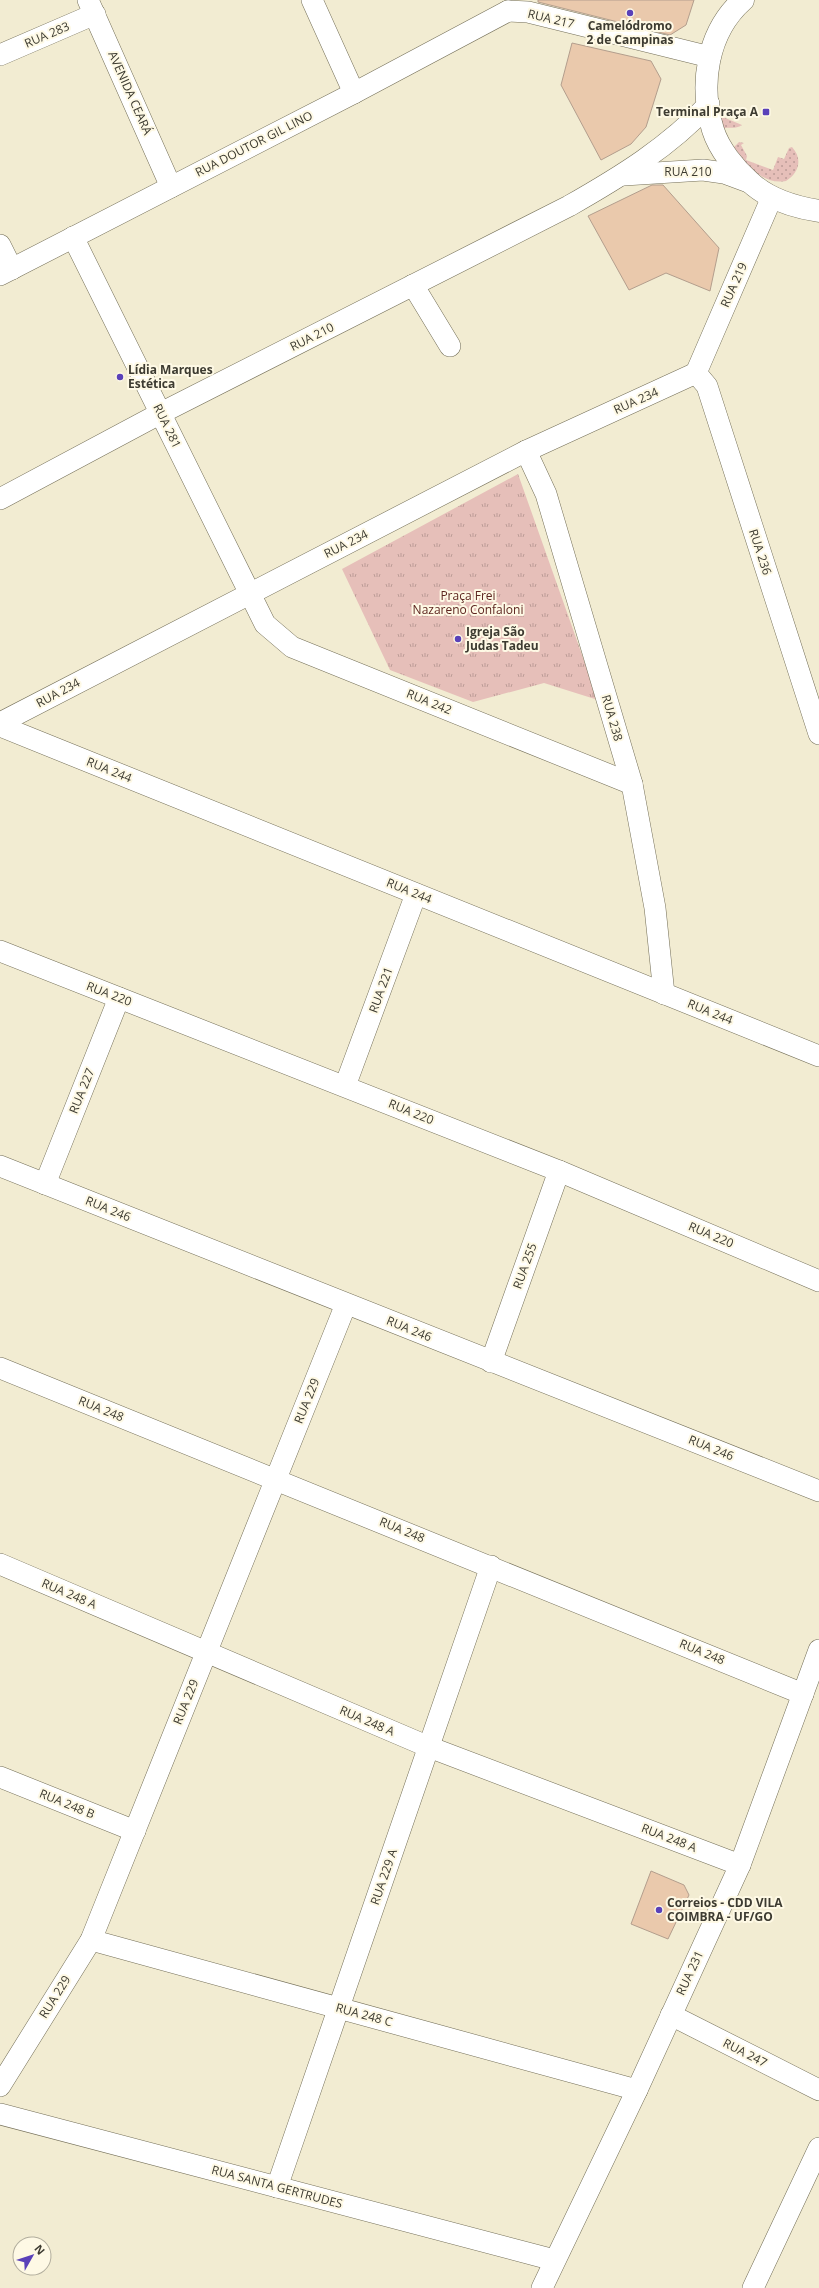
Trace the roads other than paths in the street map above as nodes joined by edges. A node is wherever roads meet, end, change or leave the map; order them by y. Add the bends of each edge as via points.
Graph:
1 (312, 0) edge
2 (737, 2) edge
3 (506, 6) edge
4 (92, 7) edge
5 (0, 55) edge
6 (710, 57) junction
7 (354, 93) junction
8 (709, 104) junction
9 (624, 175) junction
10 (751, 183) junction
11 (171, 187) junction
12 (772, 197) junction
13 (819, 211) edge
14 (73, 237) junction
15 (0, 245) edge
16 (6, 272) edge
17 (413, 285) junction
18 (450, 346) dead end
19 (696, 373) junction
20 (161, 413) junction
21 (526, 451) junction
22 (0, 499) edge
23 (249, 593) junction
24 (0, 724) edge
25 (819, 734) edge
26 (632, 784) junction
27 (416, 894) junction
28 (0, 951) edge
29 (664, 994) junction
30 (118, 998) junction
31 (819, 1056) edge
32 (345, 1086) junction
33 (0, 1166) edge
34 (559, 1171) junction
35 (45, 1184) junction
36 (819, 1281) edge
37 (346, 1304) junction
38 (491, 1362) junction
39 (0, 1368) edge
40 (276, 1479) junction
41 (819, 1491) edge
42 (0, 1564) edge
43 (491, 1566) junction
44 (819, 1650) edge
45 (206, 1652) junction
46 (803, 1694) junction
47 (429, 1747) junction
48 (0, 1777) edge
49 (135, 1831) junction
50 (740, 1865) junction
51 (91, 1940) junction
52 (339, 2008) junction
53 (671, 2015) junction
54 (0, 2086) edge
55 (638, 2090) junction
56 (819, 2090) edge
57 (0, 2114) edge
58 (819, 2148) edge
59 (277, 2187) junction
60 (554, 2260) junction
61 (542, 2288) edge
62 (753, 2288) edge

1 - 7 street
2 - 6 main road via 720,29
3 - 6 street, RUA 217
3 - 7 street, RUA DOUTOR GIL LINO
4 - 5 street, RUA 283
4 - 11 street, AVENIDA CEARÁ
6 - 8 main road via 706,86
7 - 11 street, RUA DOUTOR GIL LINO
8 - 9 street, RUA 210 via 688,126
8 - 10 main road via 713,130 732,164
9 - 10 street, RUA 210 via 704,170 724,173
9 - 17 street, RUA 210 via 569,206
10 - 12 main road
11 - 14 street, RUA DOUTOR GIL LINO
12 - 13 main road via 799,208
12 - 19 street, RUA 219
14 - 16 street, RUA DOUTOR GIL LINO
14 - 20 street, RUA 281
15 - 16 street
17 - 18 street
17 - 20 street, RUA 210
19 - 21 street, RUA 234
19 - 25 street, RUA 236 via 707,386
20 - 22 street, RUA 210
20 - 23 street, RUA 281
21 - 23 street, RUA 234
21 - 26 street, RUA 238 via 546,494
23 - 24 street, RUA 234
23 - 26 street, RUA 242 via 265,624 292,647
24 - 27 street, RUA 244
26 - 29 street, RUA 238 via 655,908
27 - 29 street, RUA 244
27 - 32 street, RUA 221
28 - 30 street, RUA 220
29 - 31 street, RUA 244
30 - 32 street, RUA 220
30 - 35 street, RUA 227
32 - 34 street, RUA 220
33 - 35 street, RUA 246
34 - 36 street, RUA 220
34 - 38 street, RUA 255
35 - 37 street, RUA 246
37 - 38 street, RUA 246
37 - 40 street, RUA 229
38 - 41 street, RUA 246
39 - 40 street, RUA 248
40 - 43 street, RUA 248
40 - 45 street, RUA 229
42 - 45 street, RUA 248 A
43 - 46 street, RUA 248
43 - 47 street, RUA 229 A
44 - 46 street, RUA 231
45 - 47 street, RUA 248 A
45 - 49 street, RUA 229
46 - 50 street, RUA 231
47 - 50 street, RUA 248 A
47 - 52 street, RUA 229 A
48 - 49 street, RUA 248 B
49 - 51 street, RUA 229
50 - 53 street, RUA 231
51 - 52 street, RUA 248 C
51 - 54 street, RUA 229
52 - 55 street, RUA 248 C
52 - 59 street, RUA 229 A
53 - 55 street, RUA 231
53 - 56 street, RUA 247
55 - 60 street, RUA 231
57 - 59 street, RUA SANTA GERTRUDES
58 - 62 street
59 - 60 street, RUA SANTA GERTRUDES
60 - 61 street, RUA 231

